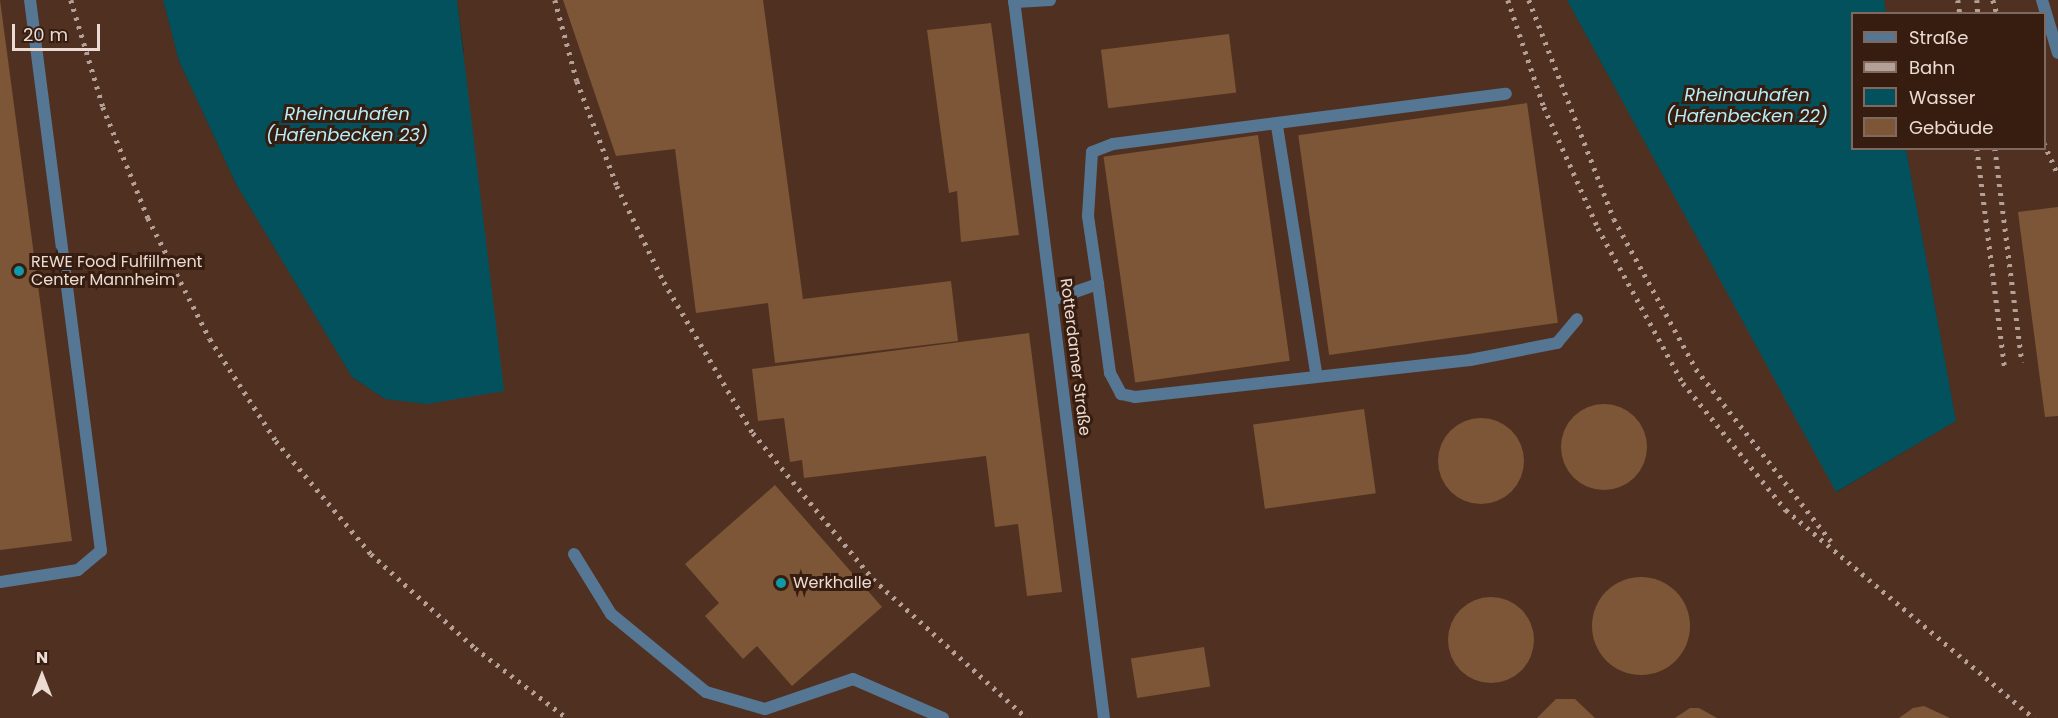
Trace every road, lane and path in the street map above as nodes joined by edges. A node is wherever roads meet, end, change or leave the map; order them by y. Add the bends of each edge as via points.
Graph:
1 (30, 0) edge
2 (1050, 0) edge
3 (1014, 1) edge
4 (2046, 13) edge
5 (2058, 53) edge
6 (1506, 94) dead end
7 (1277, 126) junction
8 (1098, 284) junction
9 (1052, 300) junction
10 (1577, 320) dead end
11 (1316, 373) junction
12 (574, 554) dead end
13 (0, 582) edge
14 (943, 718) edge
15 (1104, 718) edge

1 - 13 street via 101,551 78,570
2 - 3 street
3 - 9 street, Rotterdamer Straße
4 - 5 street
6 - 7 street
7 - 8 street via 1113,144 1092,152 1088,216
7 - 11 street
8 - 9 street
8 - 11 street via 1110,373 1121,394 1155,395
9 - 15 street, Rotterdamer Straße
10 - 11 street via 1557,343 1470,360
12 - 14 street via 611,614 706,693 765,709 853,679

